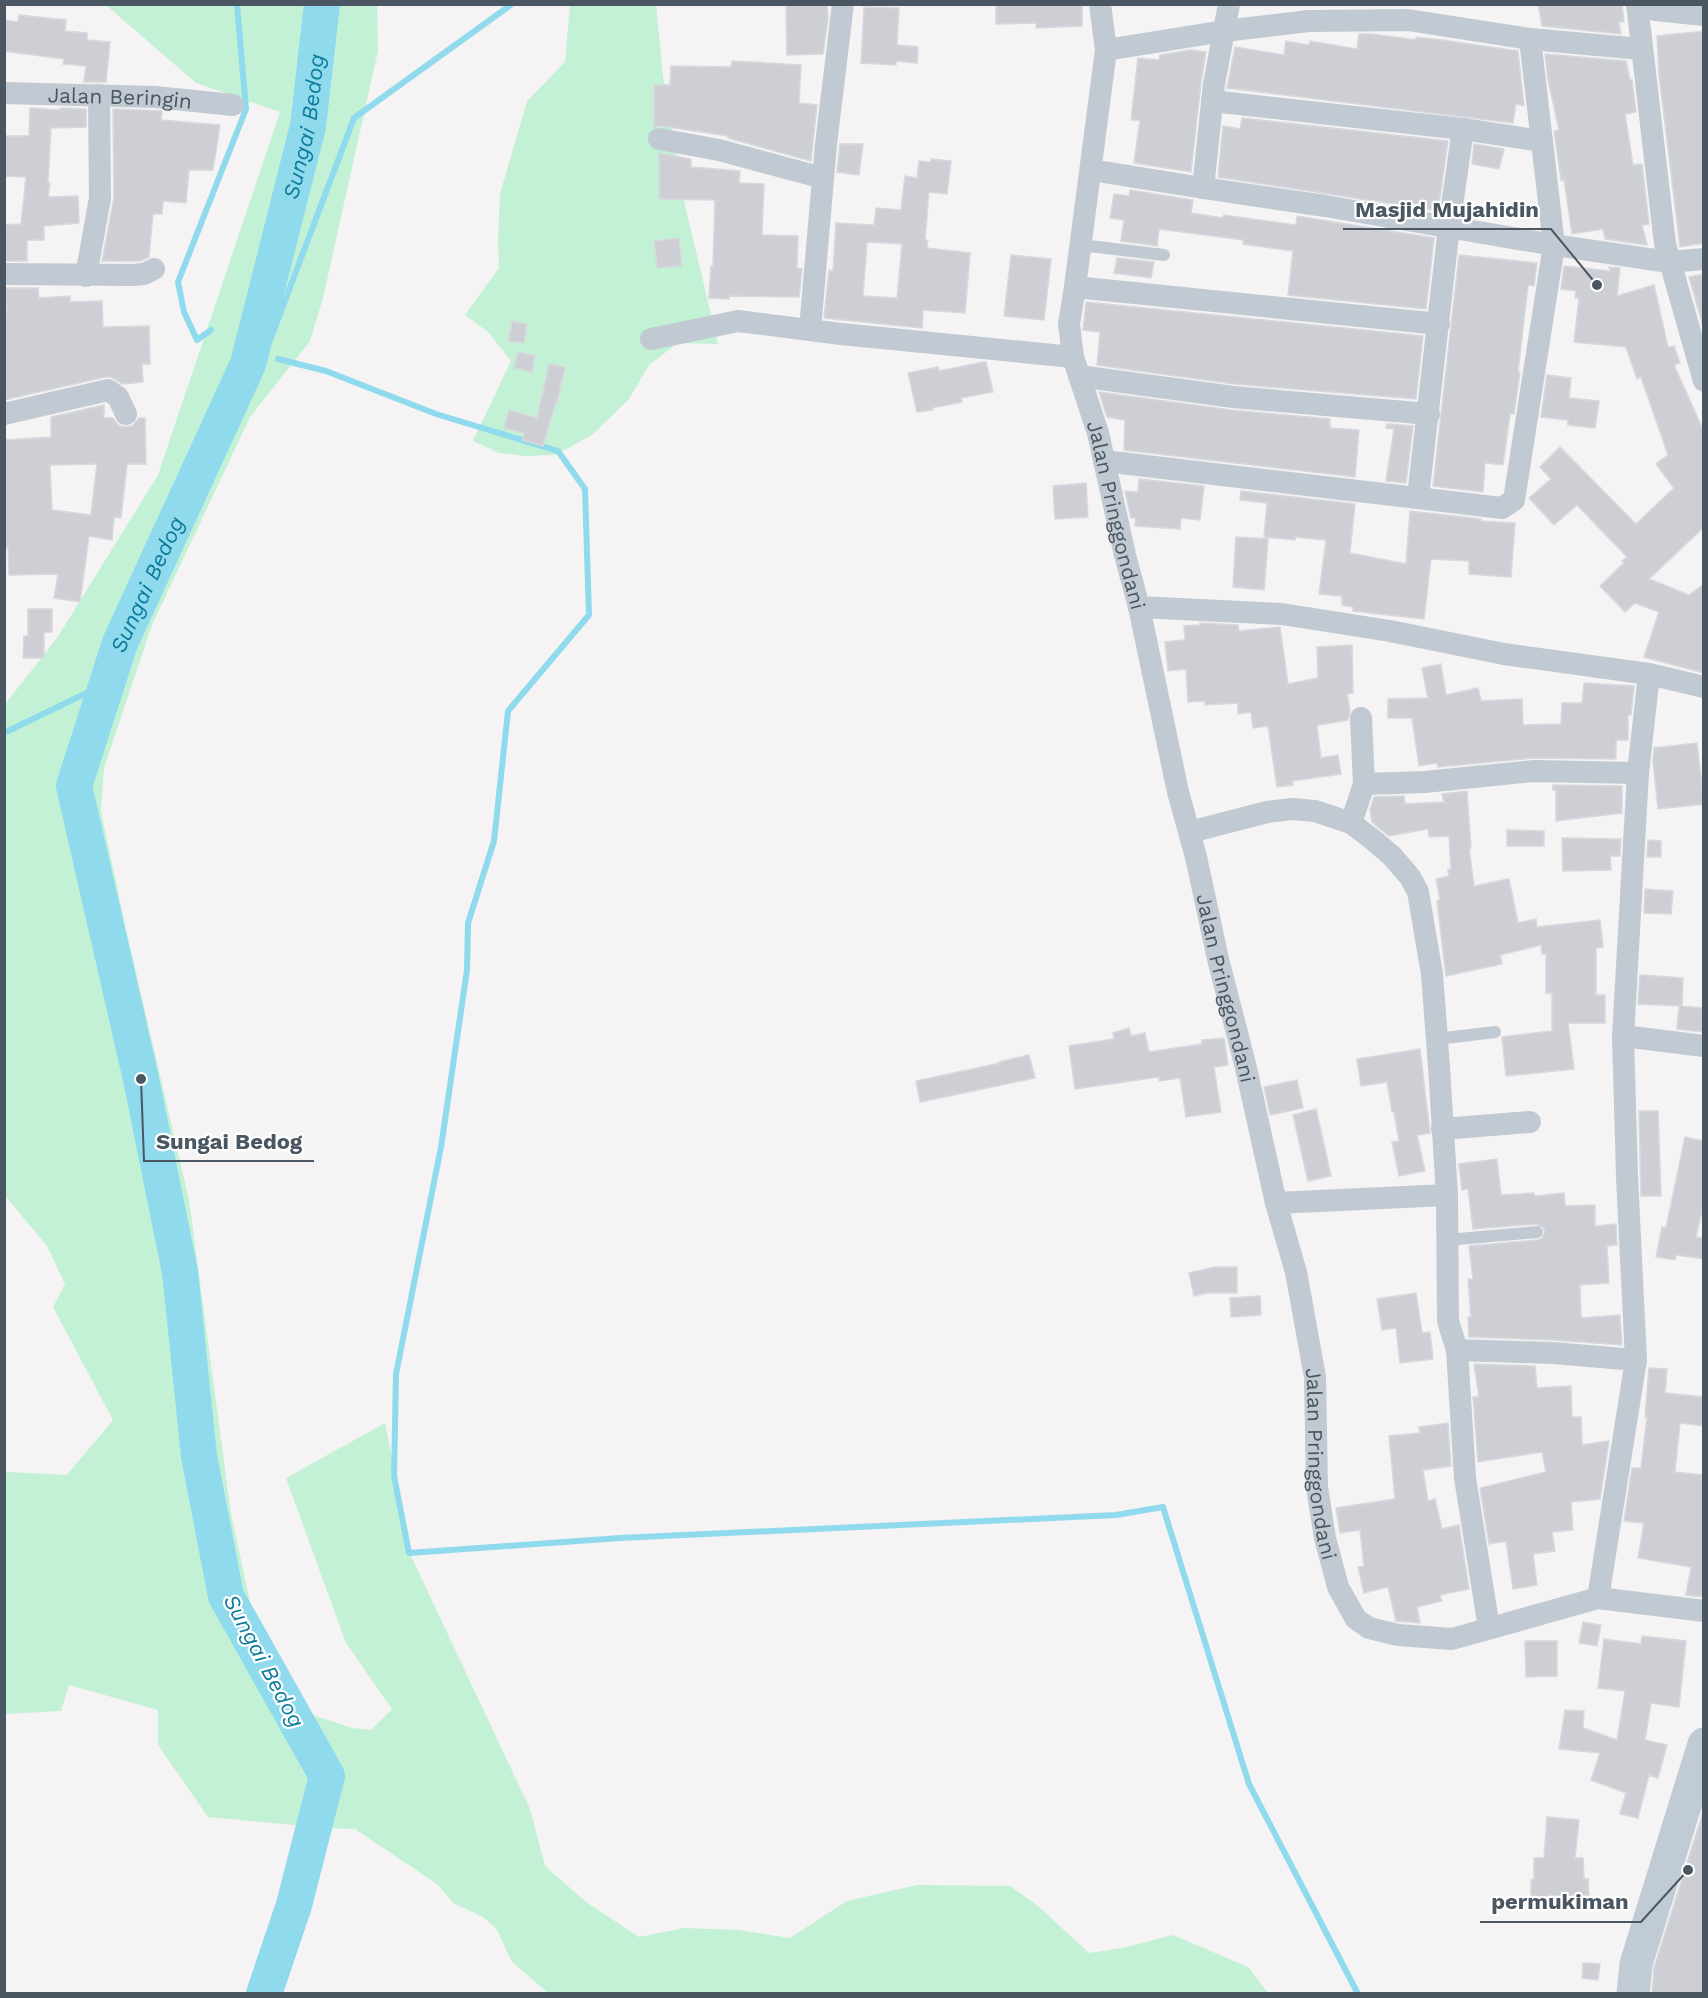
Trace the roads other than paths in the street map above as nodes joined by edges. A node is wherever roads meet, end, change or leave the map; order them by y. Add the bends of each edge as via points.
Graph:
1 (843, 4) edge
2 (1100, 4) edge
3 (1229, 4) edge
4 (1643, 6) edge
5 (1407, 12) edge
6 (1704, 15) edge
7 (1224, 31) junction
8 (1530, 39) junction
9 (1641, 49) junction
10 (1106, 50) junction
11 (4, 93) edge
12 (99, 95) junction
13 (1212, 100) junction
14 (233, 105) dead end
15 (1462, 129) junction
16 (659, 140) dead end
17 (1542, 141) junction
18 (1091, 170) junction
19 (823, 178) junction
20 (1203, 188) junction
21 (1449, 227) junction
22 (1081, 245) junction
23 (1554, 245) junction
24 (1164, 255) dead end
25 (1704, 259) edge
26 (1669, 262) junction
27 (154, 269) dead end
28 (4, 274) edge
29 (86, 276) junction
30 (1076, 287) junction
31 (1438, 324) junction
32 (810, 329) junction
33 (651, 339) dead end
34 (1076, 366) junction
35 (1704, 381) edge
36 (4, 414) edge
37 (126, 414) dead end
38 (1429, 414) junction
39 (1104, 461) junction
40 (1418, 497) junction
41 (1139, 607) junction
42 (1649, 674) junction
43 (1704, 687) edge
44 (1361, 718) dead end
45 (1638, 773) junction
46 (1364, 784) junction
47 (1351, 823) junction
48 (1190, 832) junction
49 (1495, 1032) dead end
50 (1623, 1036) junction
51 (1437, 1039) junction
52 (1704, 1046) edge
53 (1530, 1122) dead end
54 (1442, 1129) junction
55 (1447, 1195) junction
56 (1276, 1203) junction
57 (1537, 1232) dead end
58 (1448, 1240) junction
59 (1457, 1350) junction
60 (1636, 1360) junction
61 (1598, 1598) junction
62 (1704, 1611) edge
63 (1489, 1628) junction
64 (1704, 1744) edge
65 (1633, 1994) edge

1 - 19 street
2 - 10 street, Jalan Pringgondani
3 - 7 street
4 - 6 street
4 - 9 street
5 - 7 street
5 - 8 street
7 - 10 street
7 - 13 street
8 - 9 street
8 - 17 street
9 - 26 street
10 - 18 street, Jalan Pringgondani
11 - 12 street, Jalan Beringin
12 - 14 street, Jalan Beringin
12 - 29 street via 100,198
13 - 15 street
13 - 20 street
15 - 17 street
15 - 21 street
16 - 19 street via 719,150
17 - 23 street
18 - 20 street
18 - 22 street, Jalan Pringgondani
19 - 32 street
20 - 21 street
21 - 23 street
21 - 31 street
22 - 24 lane
22 - 30 street, Jalan Pringgondani
23 - 26 street
23 - 40 street via 1514,500 1502,508
25 - 26 street
26 - 35 street
27 - 29 street via 144,274
28 - 29 street
30 - 31 street
30 - 34 street, Jalan Pringgondani via 1069,324
31 - 38 street
32 - 33 street via 738,321
32 - 34 street
34 - 38 street via 1233,397
34 - 39 street, Jalan Pringgondani
36 - 37 street via 108,390 118,397
38 - 40 street
39 - 40 street
39 - 41 street, Jalan Pringgondani
41 - 42 street via 1282,614 1504,654
41 - 48 street, Jalan Pringgondani
42 - 43 street
42 - 45 street
44 - 46 street
45 - 46 street via 1534,771
45 - 50 street
46 - 47 street
47 - 48 street via 1315,811 1292,809
47 - 51 street via 1392,856 1418,892 1432,974
48 - 56 street, Jalan Pringgondani
49 - 51 lane
50 - 52 street
50 - 60 street
51 - 54 street
53 - 54 street
54 - 55 street
55 - 56 street
55 - 58 street
56 - 63 street, Jalan Pringgondani via 1296,1272 1315,1377 1317,1486 1338,1587 1356,1618 1383,1633 1452,1639
57 - 58 lane
58 - 59 street via 1448,1321
59 - 60 street
59 - 63 street via 1465,1478
60 - 61 street
61 - 62 street, Jalan Pringgondani
61 - 63 street, Jalan Pringgondani
64 - 65 main road via 1636,1965

